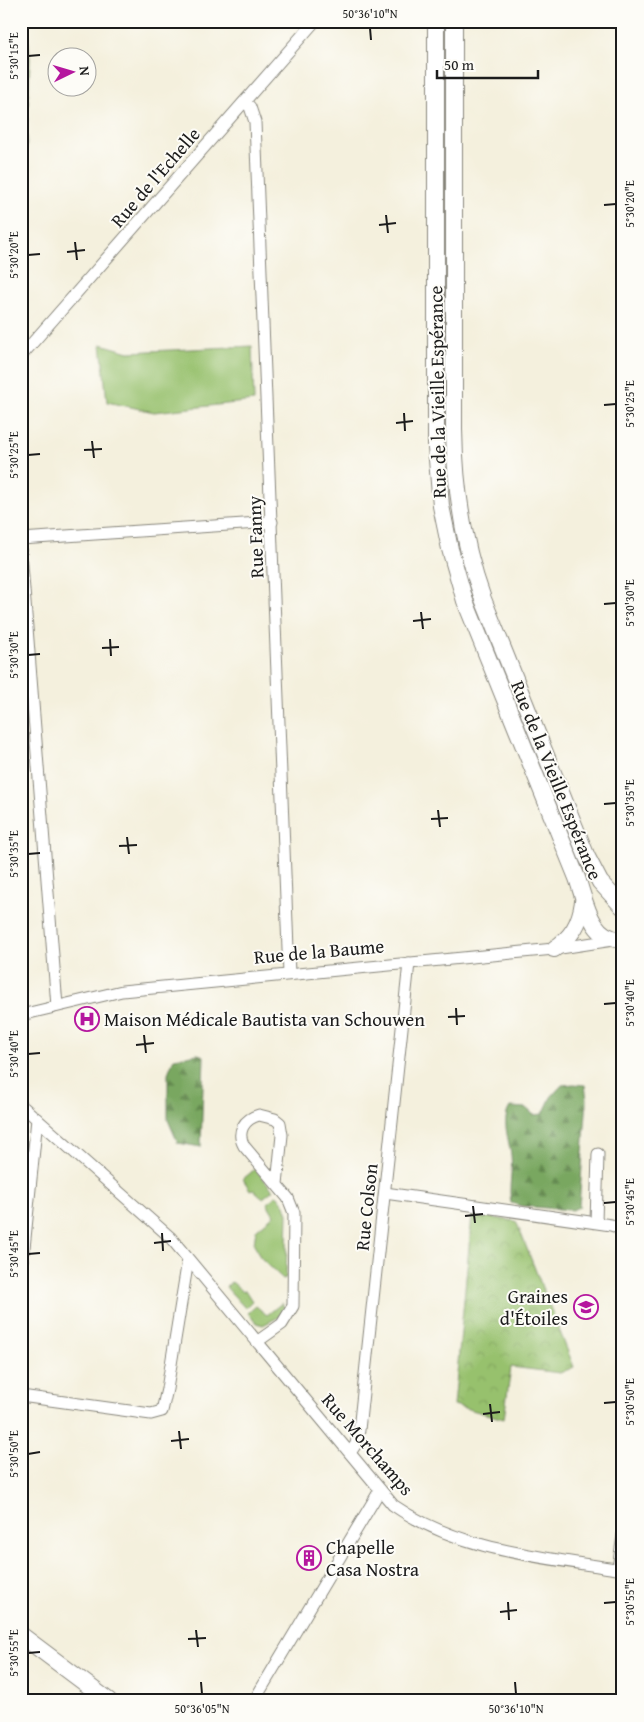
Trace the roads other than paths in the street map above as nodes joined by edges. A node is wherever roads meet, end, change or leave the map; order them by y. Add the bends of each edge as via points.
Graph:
1 (315, 21) edge
2 (436, 21) edge
3 (454, 21) edge
4 (245, 102) junction
5 (21, 356) edge
6 (272, 522) junction
7 (21, 538) edge
8 (21, 552) edge
9 (583, 902) junction
10 (623, 907) edge
11 (618, 940) edge
12 (554, 949) junction
13 (409, 963) junction
14 (289, 974) junction
15 (56, 1006) junction
16 (21, 1015) edge
17 (21, 1105) edge
18 (37, 1119) junction
19 (598, 1154) dead end
20 (277, 1184) junction
21 (385, 1193) junction
22 (596, 1222) junction
23 (623, 1234) edge
24 (188, 1260) junction
25 (21, 1278) edge
26 (258, 1341) junction
27 (21, 1396) edge
28 (350, 1453) junction
29 (380, 1490) junction
30 (623, 1535) edge
31 (621, 1570) edge
32 (21, 1635) edge
33 (109, 1701) edge
34 (254, 1701) edge

1 - 4 street, Rue de l'Echelle
2 - 9 street, Rue de la Vieille Espérance via 436,448 441,506 464,601 577,878
3 - 10 street, Rue de la Vieille Espérance via 454,429 460,514 483,599 587,857 600,882
4 - 5 street, Rue de l'Echelle
4 - 6 street, Rue Fanny via 255,122
6 - 7 street
6 - 14 street, Rue Fanny
8 - 15 street
9 - 11 street, Rue de la Vieille Espérance via 594,923
9 - 12 street via 570,937
11 - 12 street, Rue de la Baume
12 - 13 street, Rue de la Baume
13 - 14 street, Rue de la Baume
13 - 21 street, Rue Colson
14 - 15 street, Rue de la Baume via 122,991
15 - 16 street, Rue de la Baume
17 - 18 street, Rue Morchamps
18 - 24 street, Rue Morchamps via 170,1236
18 - 25 street
19 - 22 street
20 - 20 street via 241,1140 242,1128 259,1114 275,1119 281,1129
20 - 26 street via 294,1213 294,1300 286,1320
21 - 22 street
21 - 28 street, Rue Colson via 360,1430
22 - 23 street via 617,1227
24 - 26 street, Rue Morchamps
24 - 27 street via 162,1411 150,1414
26 - 28 street, Rue Morchamps
28 - 29 street, Rue Morchamps
29 - 31 street, Rue Morchamps via 393,1505 415,1519 461,1538 539,1559
29 - 34 street
30 - 31 street, Rue Morchamps
32 - 33 street

